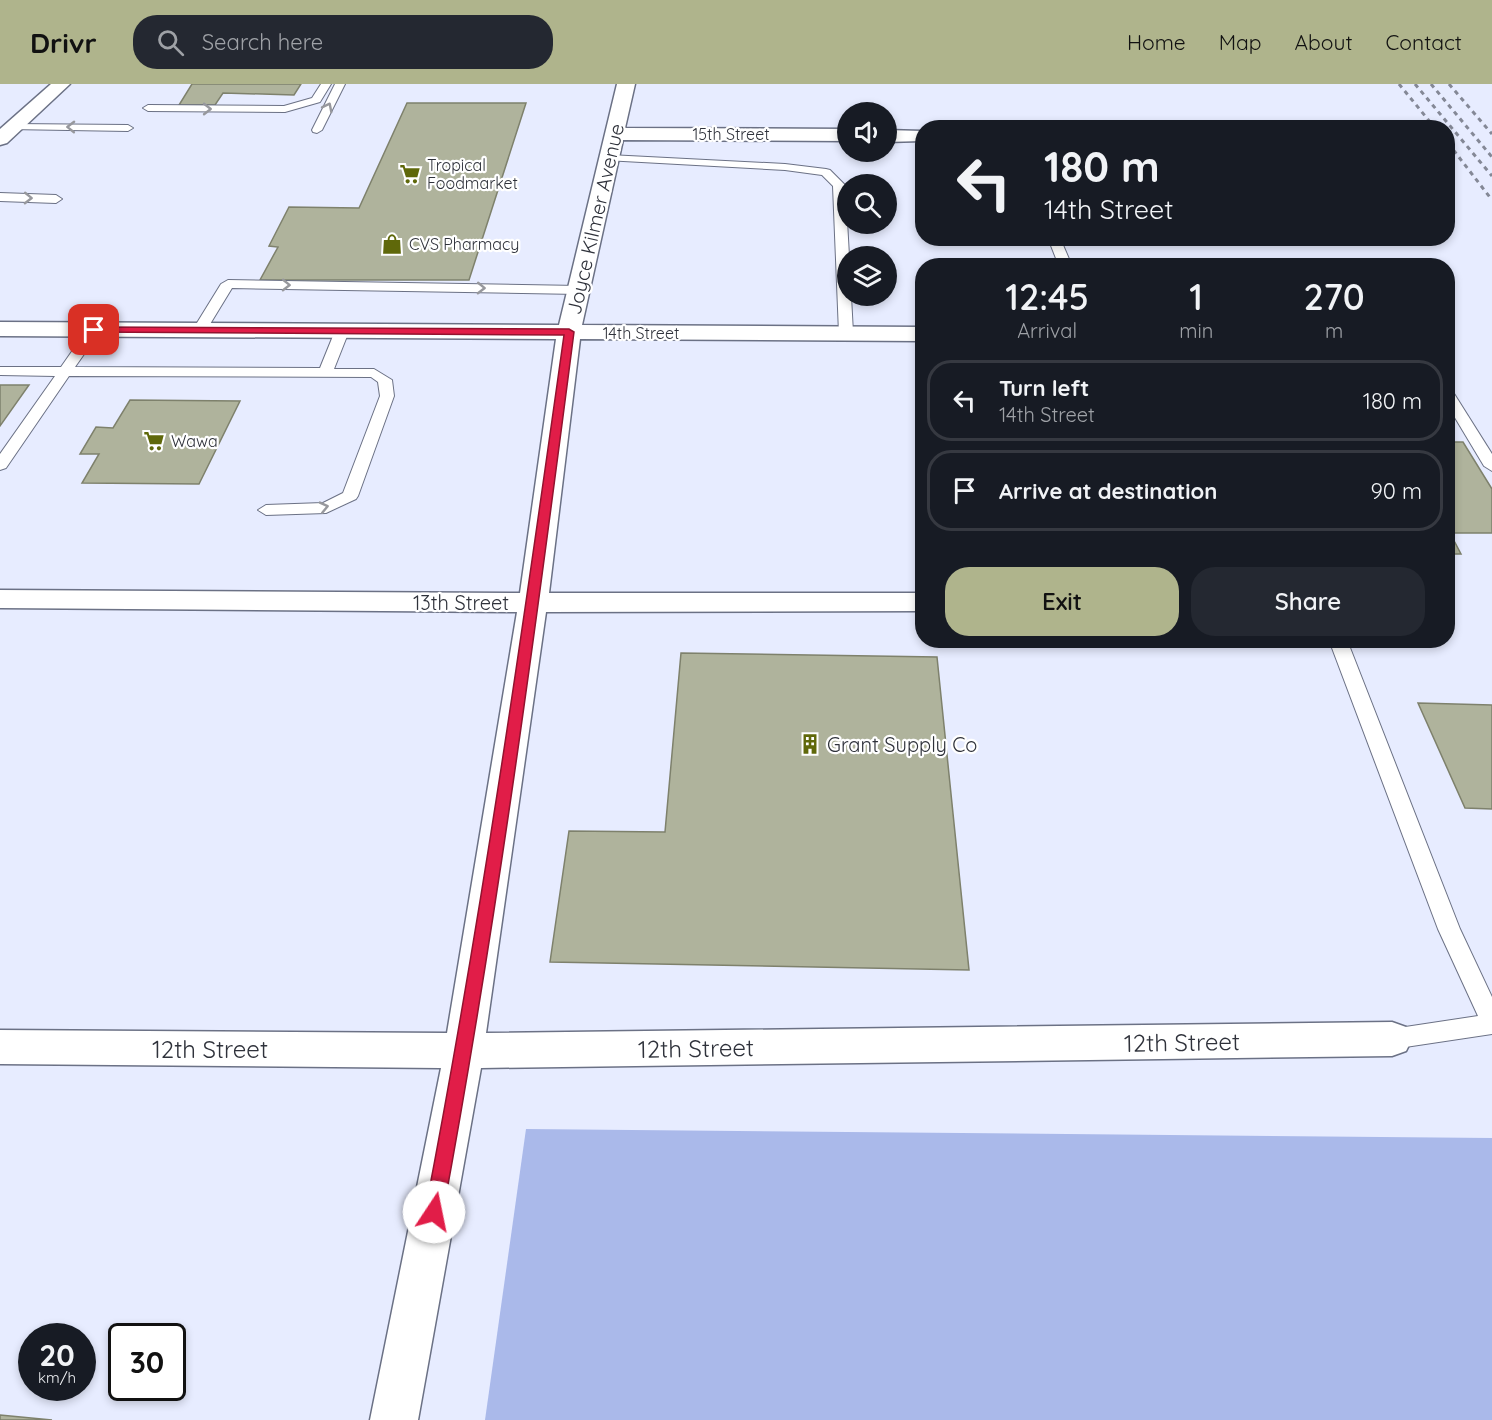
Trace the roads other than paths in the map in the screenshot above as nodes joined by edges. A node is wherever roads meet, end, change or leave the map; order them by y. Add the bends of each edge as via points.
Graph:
1 (61, 84) edge
2 (326, 84) edge
3 (340, 84) edge
4 (626, 84) edge
5 (148, 108) dead end
6 (128, 128) dead end
7 (316, 130) dead end
8 (6, 133) edge
9 (837, 136) edge
10 (897, 136) edge
11 (915, 136) edge
12 (612, 146) junction
13 (0, 197) edge
14 (56, 199) dead end
15 (579, 290) junction
16 (0, 329) edge
17 (94, 330) junction
18 (200, 330) junction
19 (342, 331) junction
20 (569, 332) junction
21 (846, 333) junction
22 (915, 334) edge
23 (0, 371) edge
24 (66, 371) junction
25 (325, 373) junction
26 (1455, 406) edge
27 (0, 465) edge
28 (1492, 466) edge
29 (266, 510) dead end
30 (0, 599) edge
31 (915, 602) edge
32 (533, 603) junction
33 (1340, 648) edge
34 (1492, 1023) edge
35 (1392, 1039) joint
36 (0, 1047) edge
37 (464, 1051) junction
38 (394, 1420) edge

1 - 8 street
5 -> 2 lane via 285,109 316,100
7 -> 3 lane
4 - 12 street, Joyce Kilmer Avenue
6 -> 8 lane
9 - 12 street, 15th Street
10 - 11 street
12 - 15 street, Joyce Kilmer Avenue
12 - 21 lane via 826,172 839,185
13 -> 14 lane
18 -> 15 lane via 228,284
15 - 20 street, Joyce Kilmer Avenue
16 - 17 street, 14th Street
17 - 18 street, 14th Street
17 - 24 lane
18 - 19 street, 14th Street
19 - 20 street, 14th Street
19 - 25 lane
20 - 21 street, 14th Street
20 - 32 street, Joyce Kilmer Avenue
21 - 22 street, 14th Street
23 - 24 lane
24 - 25 lane
24 - 27 lane
29 -> 25 lane via 326,508 343,501 353,490 388,390 386,380 374,373
26 - 28 lane
30 - 32 street, 13th Street
31 - 32 street, 13th Street
32 - 37 street, Joyce Kilmer Avenue
33 - 34 lane via 1449,929
34 - 35 lane
35 - 37 street, 12th Street
36 - 37 street, 12th Street
37 - 38 street, Joyce Kilmer Avenue

